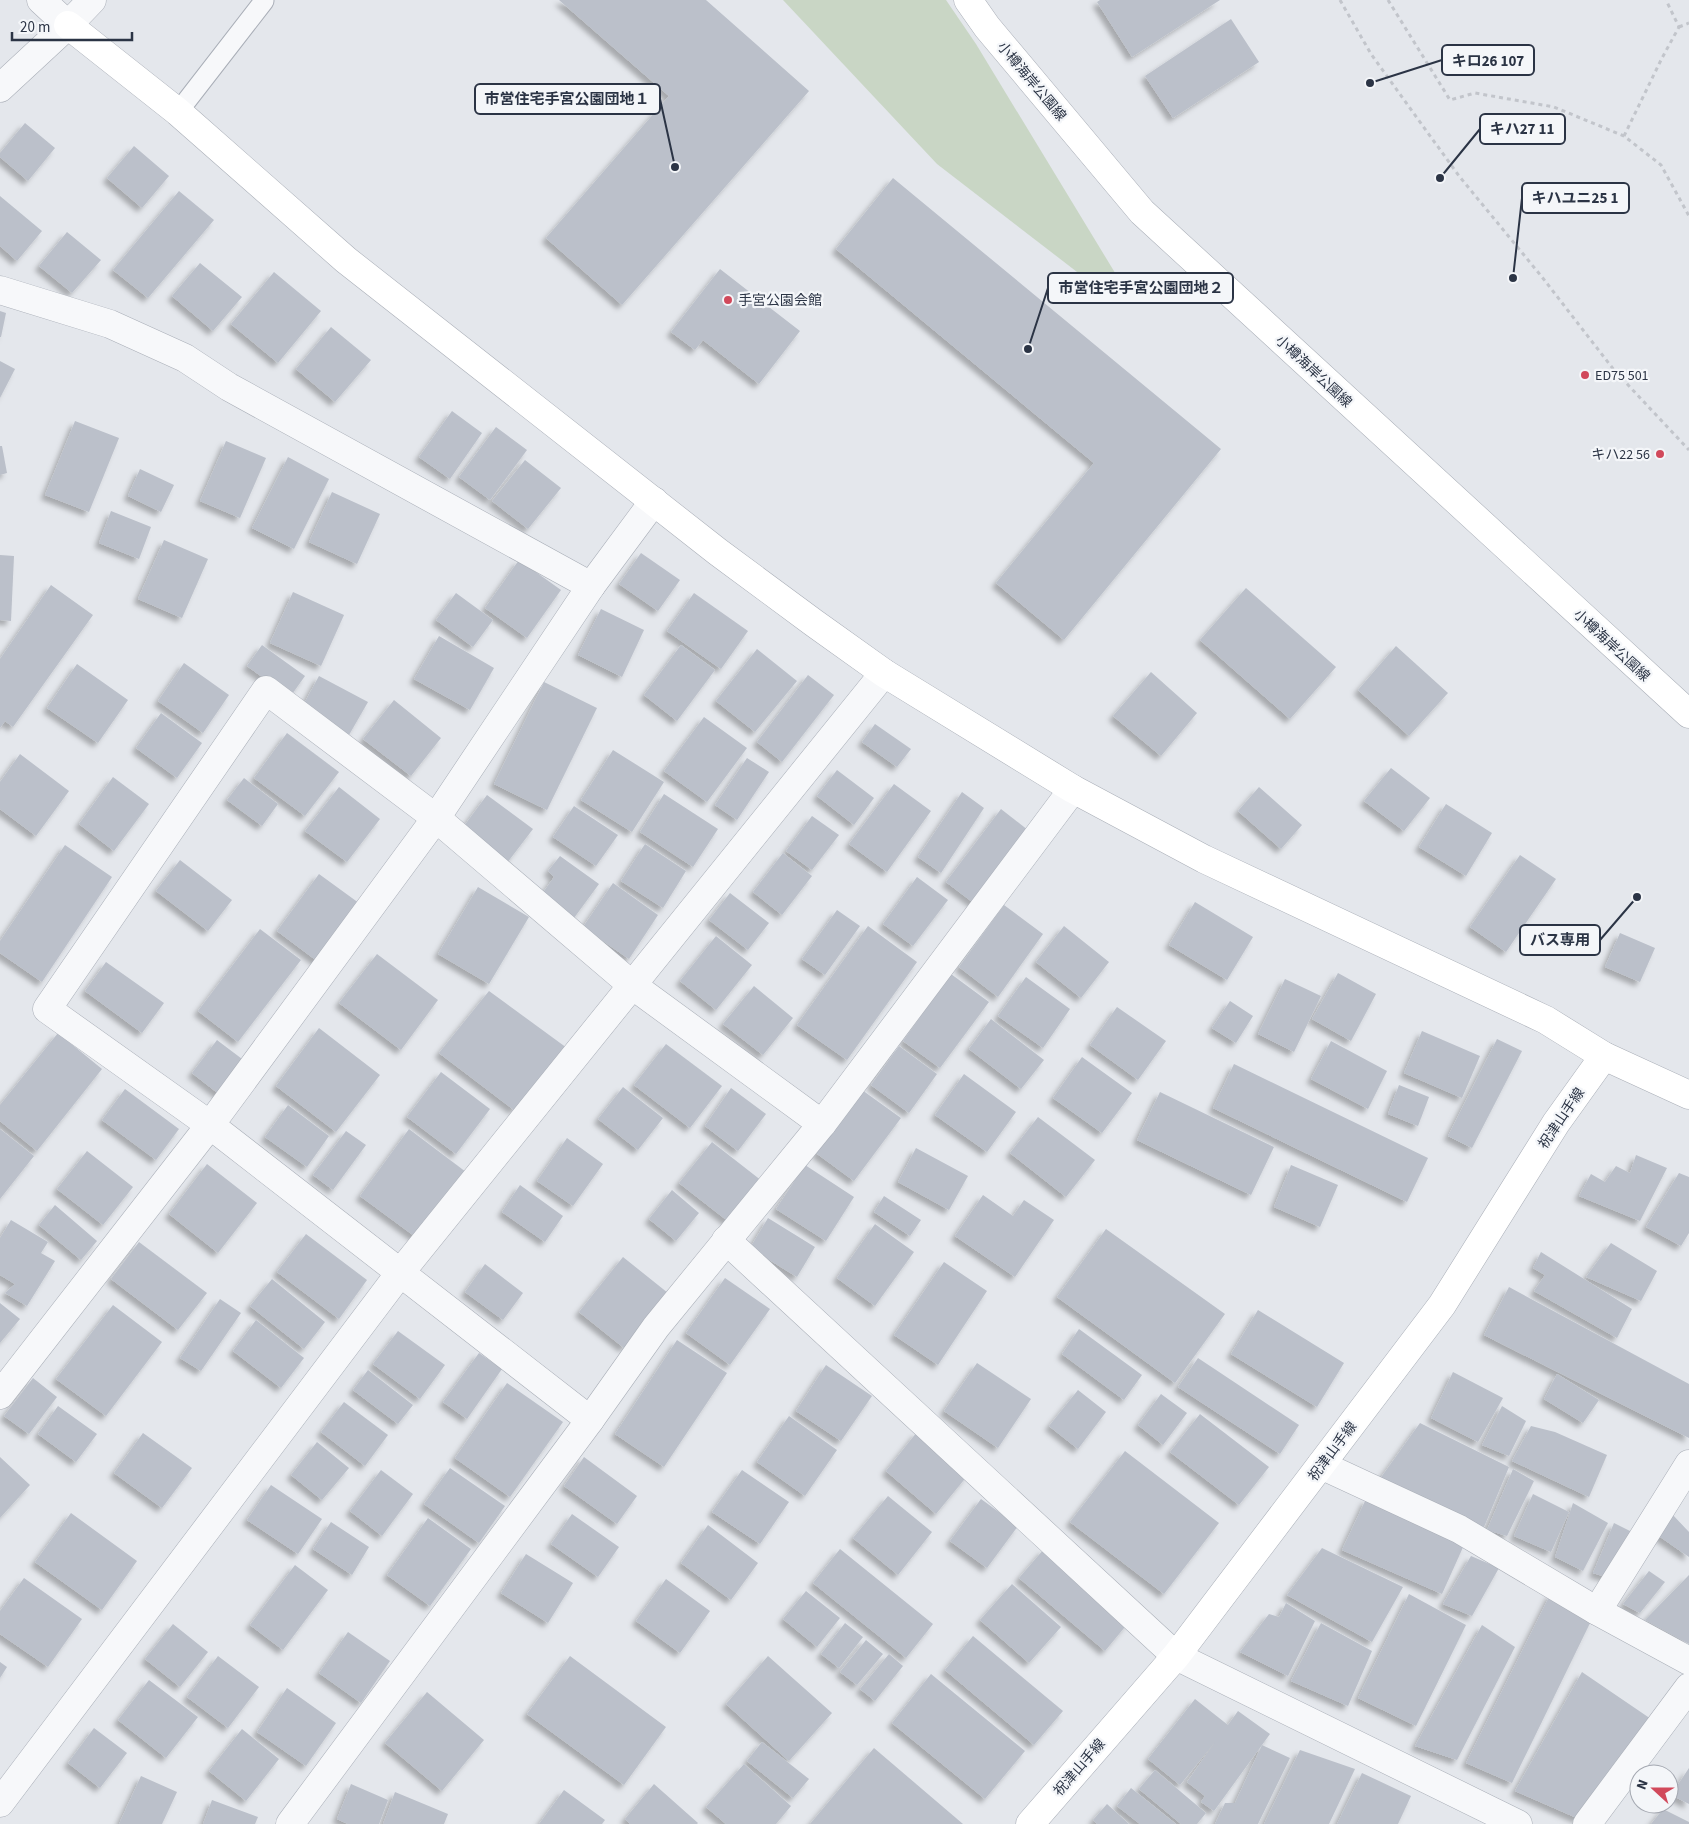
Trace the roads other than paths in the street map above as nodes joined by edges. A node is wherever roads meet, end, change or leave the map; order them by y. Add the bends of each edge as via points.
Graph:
1 (41, 0) edge
2 (92, 0) edge
3 (968, 0) edge
4 (264, 1) edge
5 (68, 25) junction
6 (0, 88) edge
7 (178, 112) junction
8 (0, 290) edge
9 (654, 501) junction
10 (591, 586) junction
11 (884, 673) junction
12 (1689, 714) edge
13 (1073, 789) junction
14 (436, 818) junction
15 (632, 985) junction
16 (1604, 1056) junction
17 (1689, 1095) edge
18 (822, 1124) junction
19 (210, 1125) junction
20 (726, 1240) junction
21 (400, 1273) junction
22 (0, 1395) edge
23 (590, 1420) junction
24 (1689, 1464) edge
25 (1321, 1465) junction
26 (1597, 1611) junction
27 (1176, 1656) junction
28 (1689, 1661) edge
29 (1689, 1687) edge
30 (0, 1803) edge
31 (290, 1824) edge
32 (1030, 1824) edge
33 (1518, 1824) edge
34 (1586, 1824) edge

1 - 5 street
2 - 5 street
3 - 12 street, 小樽海岸公園線 via 1142,212
4 - 7 lane
5 - 6 street
5 - 7 street
7 - 9 street via 346,260
8 - 10 street via 110,324 185,358 229,387
9 - 10 street
9 - 11 street via 814,624
10 - 14 street
11 - 13 street
11 - 15 street
13 - 16 street via 1204,859 1546,1020
13 - 18 street
14 - 15 street
14 - 19 street
14 - 19 street via 266,690 47,1009
15 - 18 street
15 - 21 street
16 - 17 street
16 - 25 street, 祝津山手線 via 1556,1123 1442,1305
18 - 20 street
19 - 21 street
19 - 22 street
20 - 23 street via 656,1327
20 - 27 street
21 - 23 street
21 - 30 street
23 - 31 street
24 - 26 street
25 - 26 street via 1459,1529
25 - 27 street, 祝津山手線
26 - 28 street
27 - 32 street, 祝津山手線
27 - 33 street
29 - 34 street

